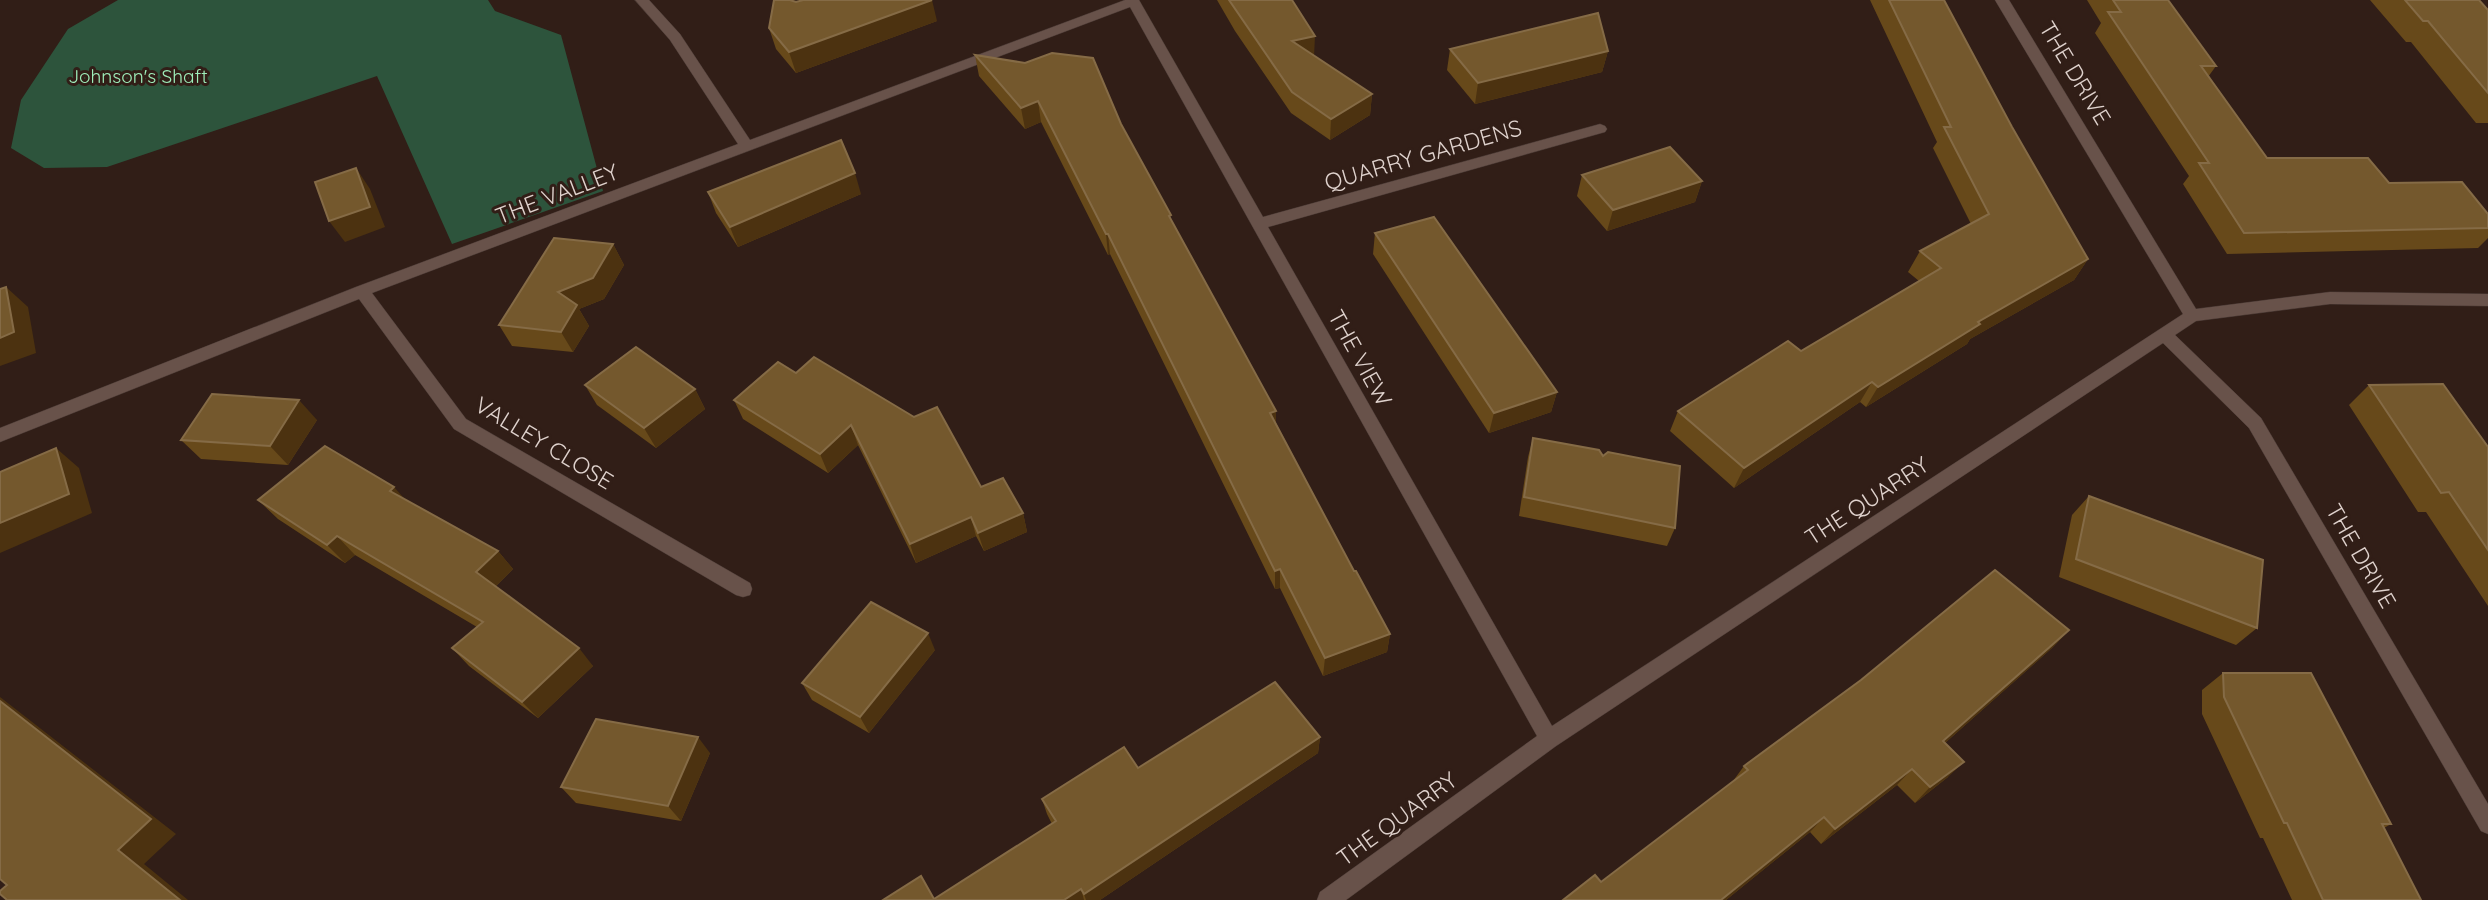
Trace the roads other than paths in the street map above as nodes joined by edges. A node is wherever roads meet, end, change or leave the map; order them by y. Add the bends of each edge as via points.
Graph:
1 (642, 0) edge
2 (2002, 0) edge
3 (1132, 1) edge
4 (1600, 129) dead end
5 (747, 147) junction
6 (1258, 224) junction
7 (362, 291) junction
8 (2488, 300) edge
9 (2192, 316) junction
10 (2165, 335) junction
11 (0, 435) edge
12 (743, 589) dead end
13 (1549, 739) junction
14 (2488, 824) edge
15 (1328, 900) edge

1 - 5 street via 676,37
2 - 9 street, THE DRIVE
3 - 5 street, THE VALLEY
3 - 6 street, THE VIEW
4 - 6 street, QUARRY GARDENS
5 - 7 street, THE VALLEY
6 - 13 street, THE VIEW
7 - 11 street, THE VALLEY
7 - 12 street, VALLEY CLOSE via 460,424
8 - 9 street, THE QUARRY via 2330,298
9 - 10 street, THE QUARRY
10 - 13 street, THE QUARRY
10 - 14 street, THE DRIVE via 2255,423
13 - 15 street, THE QUARRY

